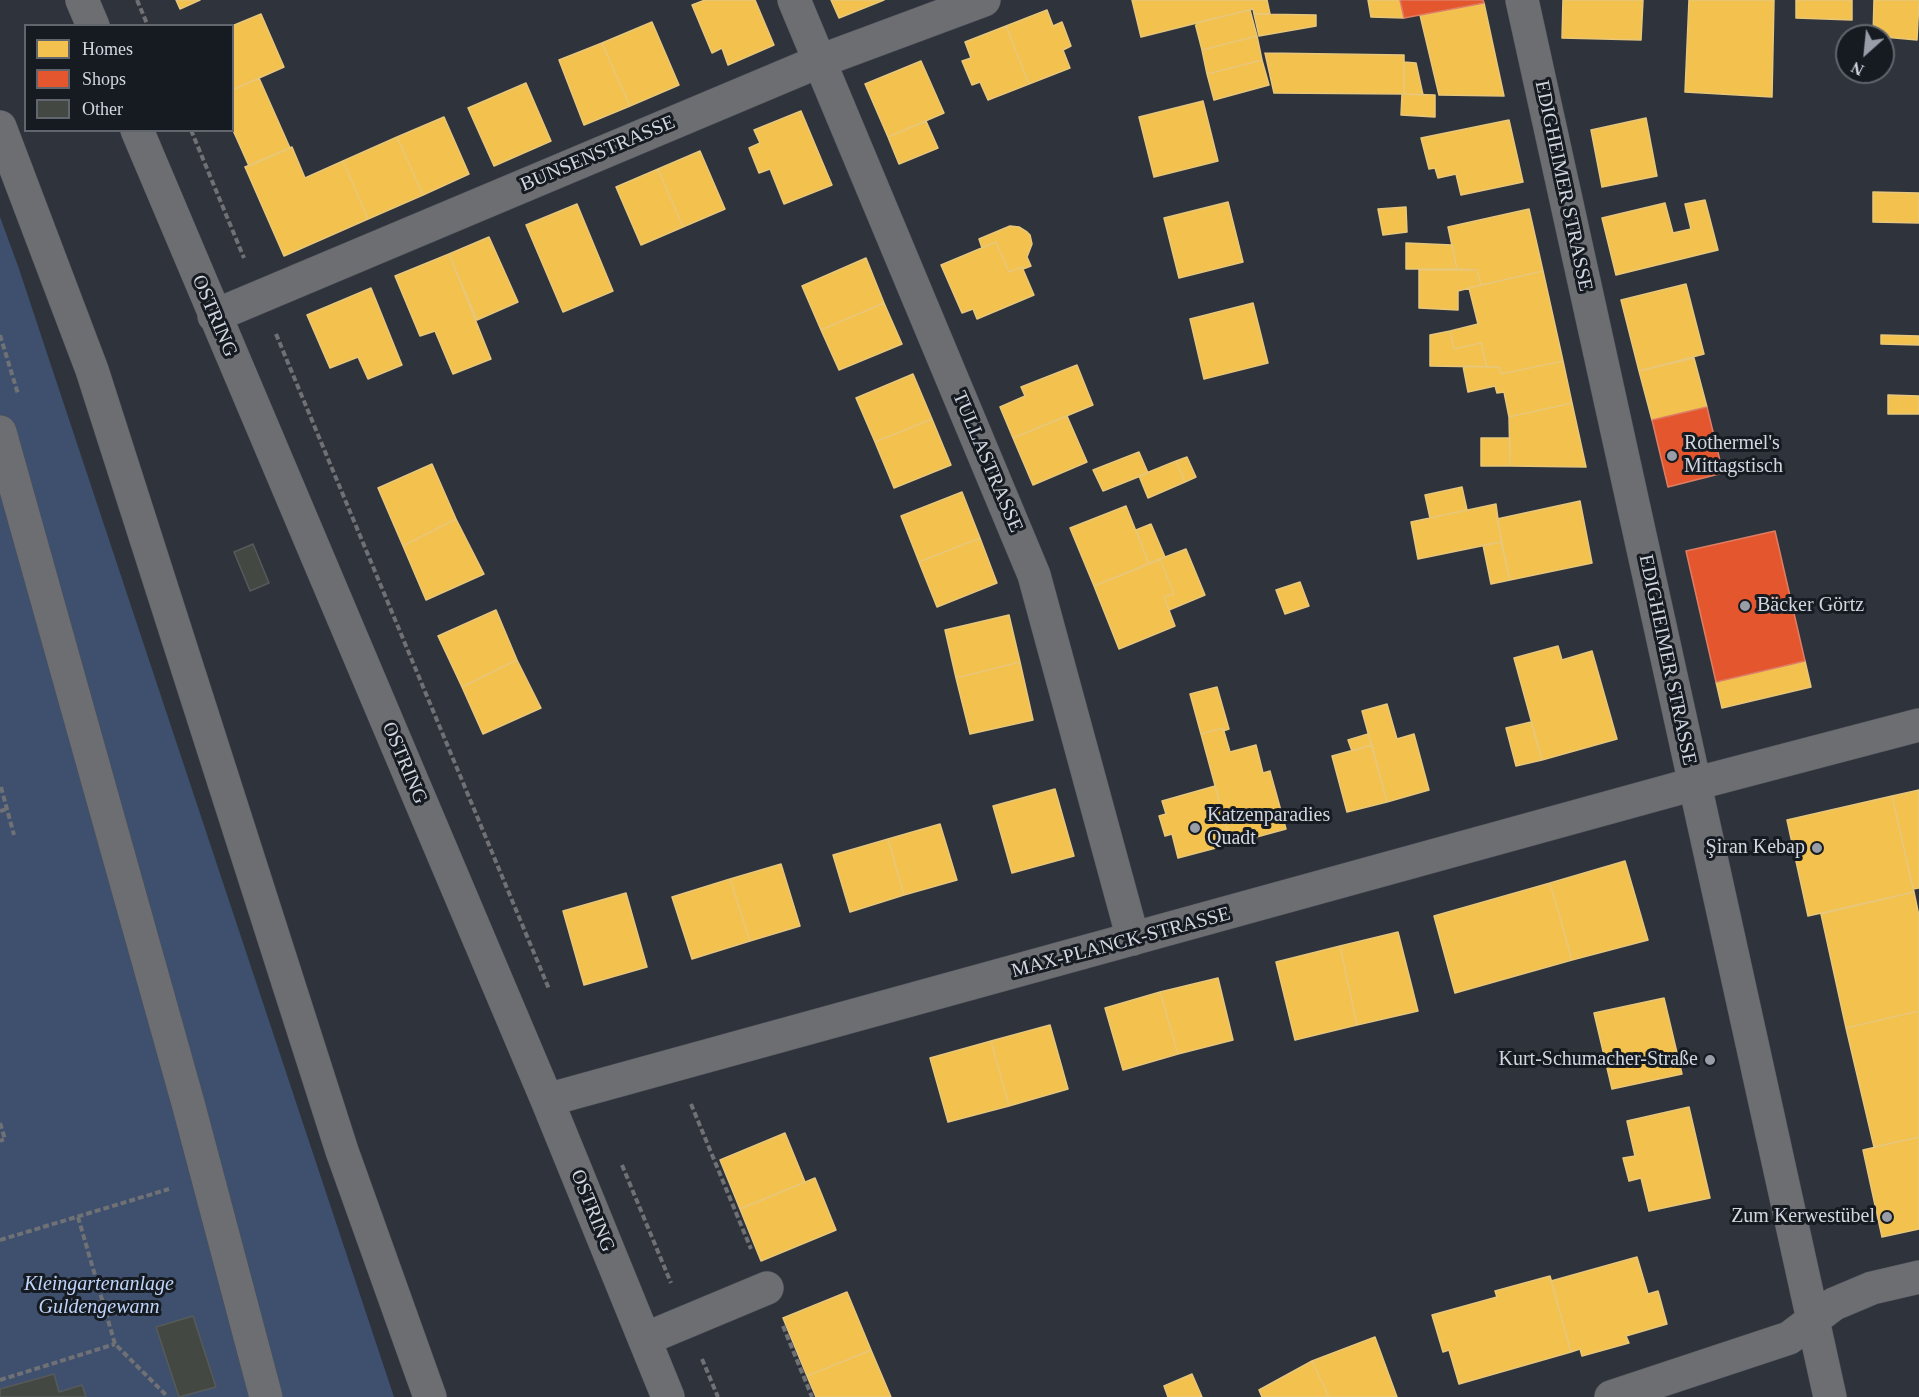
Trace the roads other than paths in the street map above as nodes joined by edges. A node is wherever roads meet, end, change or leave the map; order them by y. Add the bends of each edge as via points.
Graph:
1 (82, 0) edge
2 (794, 0) edge
3 (984, 0) edge
4 (1522, 0) edge
5 (92, 24) edge
6 (820, 61) junction
7 (0, 127) edge
8 (138, 132) edge
9 (214, 316) junction
10 (0, 432) edge
11 (1919, 725) edge
12 (1694, 784) junction
13 (1133, 939) junction
14 (547, 1100) junction
15 (1919, 1277) edge
16 (767, 1288) road end
17 (1812, 1321) junction
18 (645, 1339) junction
19 (266, 1397) edge
20 (430, 1397) edge
21 (668, 1397) edge
22 (1611, 1397) edge
23 (1830, 1397) edge

1 - 5 street
2 - 6 street, TULLASTRASSE
3 - 6 street, BUNSENSTRASSE
4 - 12 street, EDIGHEIMER STRASSE
6 - 9 street, BUNSENSTRASSE
6 - 13 street, TULLASTRASSE via 1034,575
7 - 20 street via 92,370 342,1151
8 - 9 street, OSTRING
9 - 14 street, OSTRING
10 - 19 street
11 - 12 street
12 - 13 street, MAX-PLANCK-STRASSE
12 - 17 street, EDIGHEIMER STRASSE
13 - 14 street, MAX-PLANCK-STRASSE
14 - 18 street, OSTRING
15 - 17 street via 1872,1288 1834,1304
16 - 18 street
17 - 22 street via 1789,1338
17 - 23 street, EDIGHEIMER STRASSE
18 - 21 street, OSTRING

